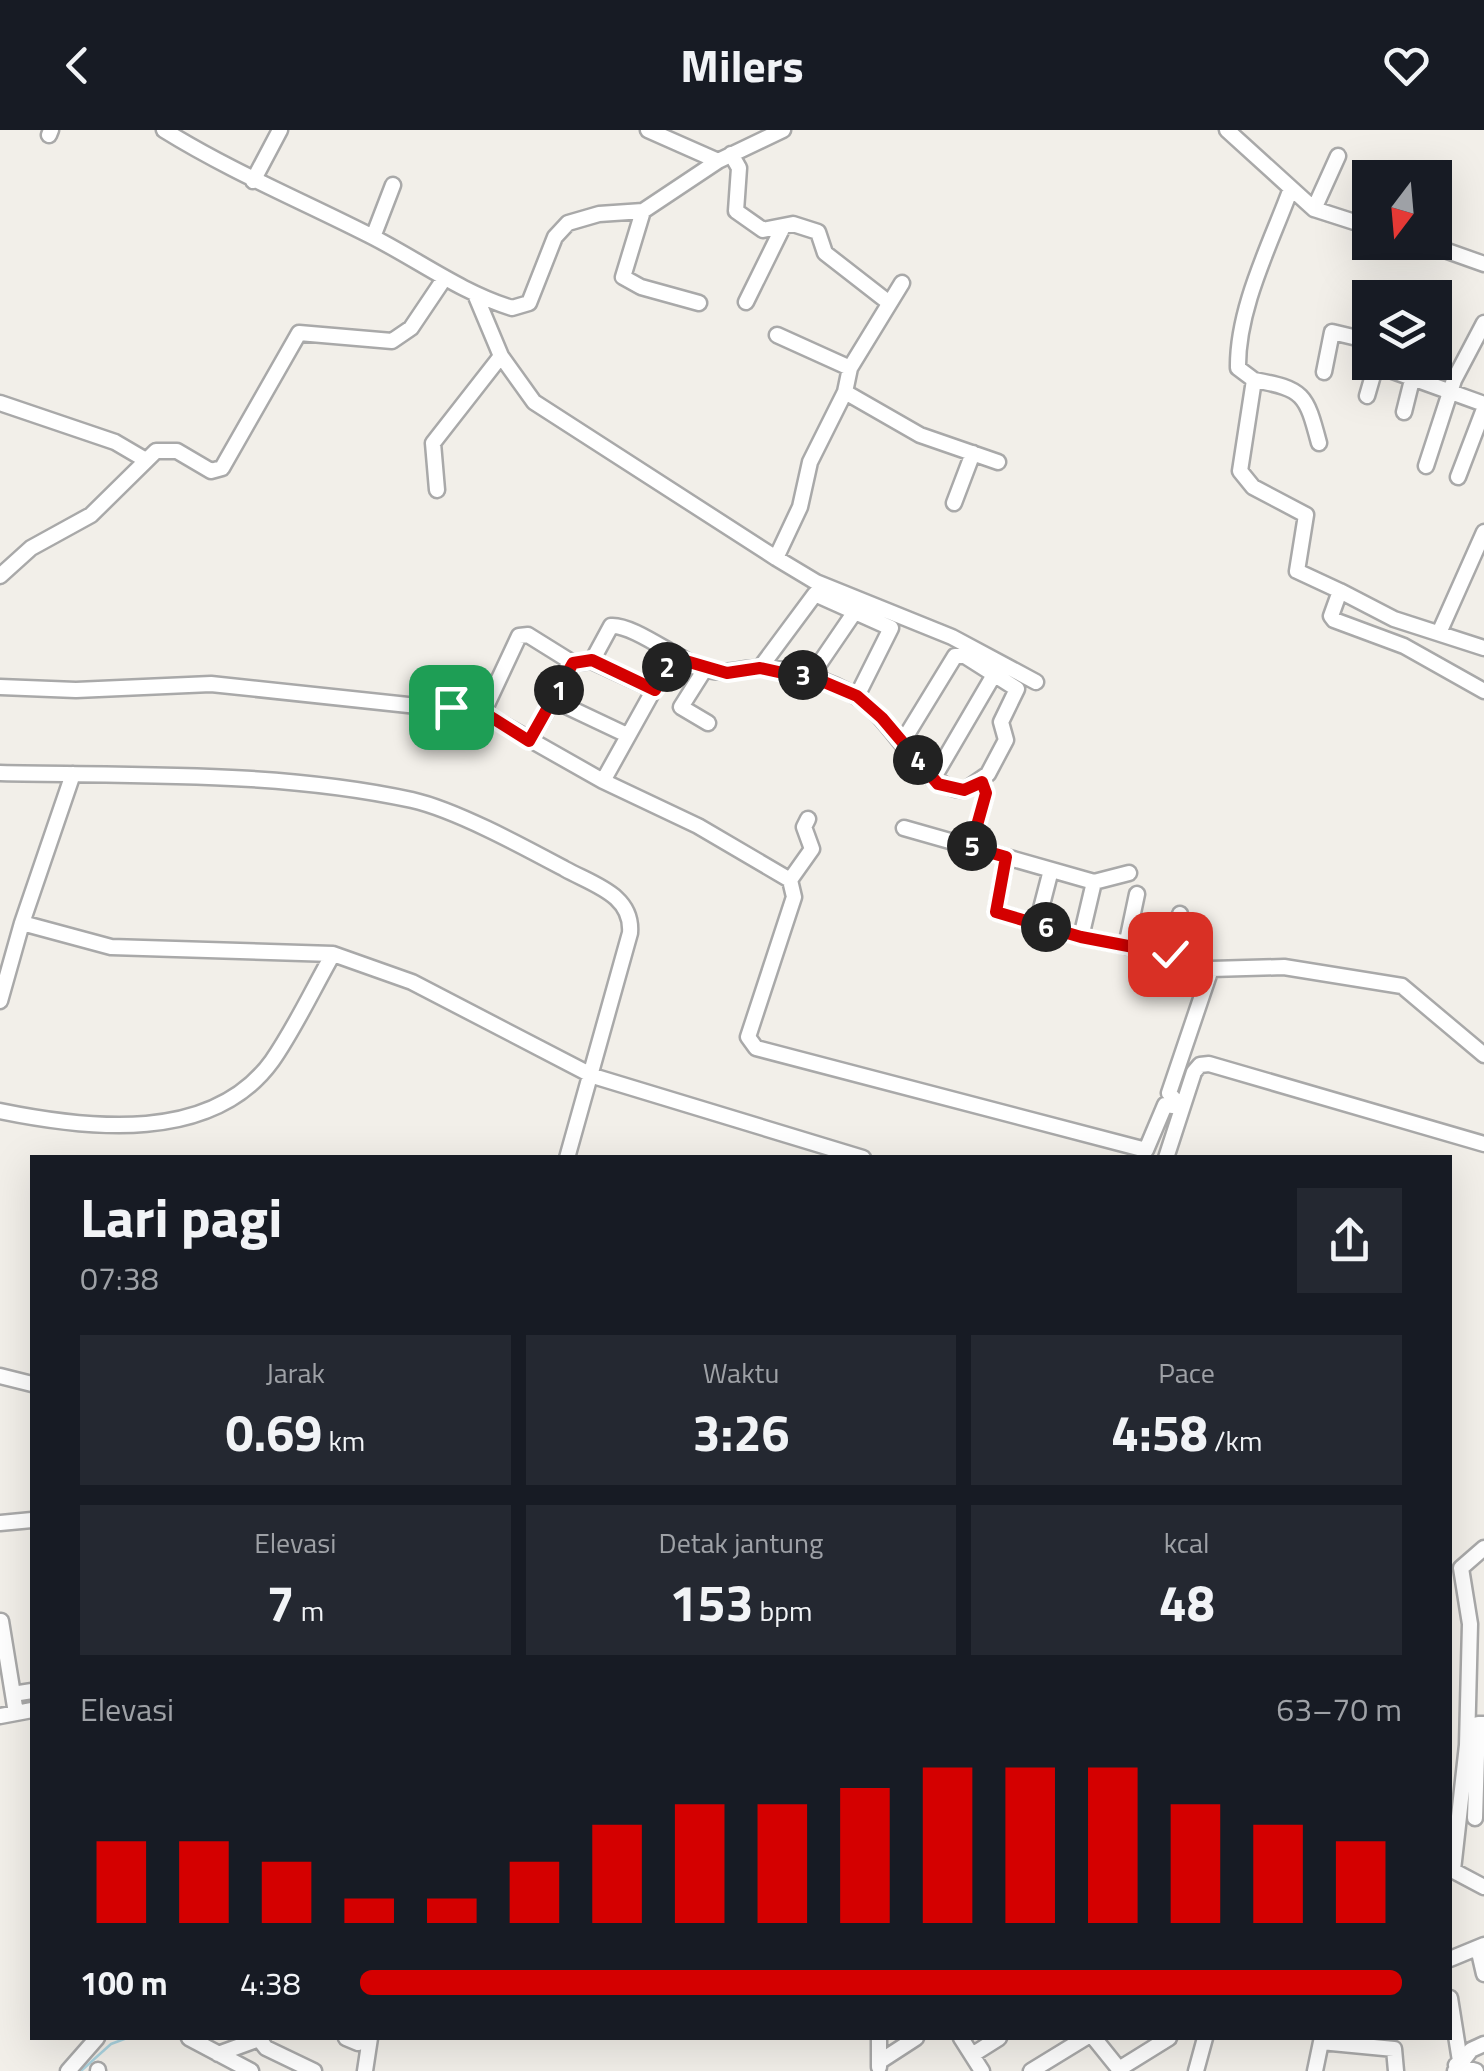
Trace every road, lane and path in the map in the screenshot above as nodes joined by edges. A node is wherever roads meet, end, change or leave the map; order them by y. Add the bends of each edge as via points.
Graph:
1 (164, 130) edge
2 (280, 130) edge
3 (648, 130) edge
4 (783, 130) edge
5 (1227, 130) edge
6 (1338, 156) dead end
7 (724, 157) junction
8 (253, 180) junction
9 (394, 185) dead end
10 (1290, 192) junction
11 (1316, 206) junction
12 (643, 211) junction
13 (1352, 220) edge
14 (783, 228) junction
15 (373, 236) junction
16 (1452, 253) edge
17 (1484, 264) edge
18 (444, 279) junction
19 (902, 283) dead end
20 (476, 294) junction
21 (746, 302) dead end
22 (888, 302) junction
23 (699, 303) dead end
24 (1484, 323) edge
25 (776, 334) dead end
26 (1352, 337) edge
27 (501, 356) junction
28 (850, 368) junction
29 (1324, 372) dead end
30 (1254, 380) junction
31 (1368, 380) edge
32 (1412, 380) joint
33 (845, 392) junction
34 (1450, 392) junction
35 (1367, 396) dead end
36 (0, 402) edge
37 (1484, 406) edge
38 (1404, 412) dead end
39 (1320, 443) dead end
40 (973, 453) junction
41 (144, 459) junction
42 (998, 462) dead end
43 (1426, 466) dead end
44 (1458, 477) dead end
45 (437, 490) dead end
46 (954, 503) dead end
47 (1484, 532) edge
48 (776, 558) junction
49 (0, 576) edge
50 (1340, 591) junction
51 (854, 613) junction
52 (1439, 633) junction
53 (1484, 648) edge
54 (672, 657) junction
55 (592, 660) junction
56 (573, 663) junction
57 (760, 668) junction
58 (705, 669) junction
59 (995, 673) junction
60 (811, 676) junction
61 (1036, 682) dead end
62 (0, 687) edge
63 (655, 690) junction
64 (1484, 691) edge
65 (857, 696) junction
66 (554, 700) junction
67 (483, 712) junction
68 (708, 723) dead end
69 (627, 735) junction
70 (903, 740) junction
71 (529, 741) junction
72 (0, 773) edge
73 (73, 774) junction
74 (933, 778) junction
75 (602, 781) junction
76 (982, 782) junction
77 (808, 818) dead end
78 (904, 828) dead end
79 (971, 847) junction
80 (1006, 857) junction
81 (1051, 870) junction
82 (1129, 873) dead end
83 (790, 880) junction
84 (1094, 882) junction
85 (1137, 894) dead end
86 (1180, 914) dead end
87 (22, 923) junction
88 (1037, 924) junction
89 (1081, 937) junction
90 (1126, 946) junction
91 (333, 954) junction
92 (0, 1001) edge
93 (1484, 1055) edge
94 (594, 1076) junction
95 (1181, 1107) junction
96 (0, 1112) edge
97 (1484, 1144) edge
98 (1146, 1150) junction
99 (1167, 1154) edge
100 (568, 1155) edge
101 (853, 1155) edge
102 (0, 1376) edge
103 (30, 1384) edge
104 (30, 1520) edge
105 (0, 1523) edge
106 (1484, 1548) edge
107 (1456, 1567) edge
108 (0, 1621) edge
109 (30, 1691) edge
110 (13, 1694) junction
111 (30, 1710) edge
112 (16, 1713) junction
113 (0, 1716) edge
114 (1484, 1724) edge
115 (1475, 1818) dead end
116 (1452, 1870) edge
117 (1484, 1888) edge
118 (1481, 1947) edge
119 (1452, 1958) edge
120 (1484, 1974) edge
121 (1452, 2017) edge
122 (94, 2040) edge
123 (193, 2040) edge
124 (256, 2040) edge
125 (358, 2040) edge
126 (879, 2040) edge
127 (913, 2040) edge
128 (962, 2040) edge
129 (997, 2040) edge
130 (1082, 2040) edge
131 (1096, 2040) edge
132 (1166, 2040) edge
133 (1204, 2040) edge
134 (268, 2043) edge
135 (1484, 2044) edge
136 (218, 2054) junction
137 (972, 2056) junction
138 (878, 2066) edge
139 (1457, 2066) edge
140 (1121, 2070) edge
141 (68, 2071) edge
142 (250, 2071) edge
143 (314, 2071) edge
144 (365, 2071) edge
145 (982, 2071) edge
146 (1031, 2071) edge
147 (1196, 2071) edge
148 (1314, 2071) edge
149 (1396, 2071) edge
150 (1476, 2071) edge

1 - 8 street
2 - 8 street
3 - 7 street
4 - 7 street
5 - 10 street
6 - 11 street
7 - 12 street
7 - 14 street via 739,168 736,211 759,229
8 - 15 street
9 - 15 street
10 - 11 street
10 - 30 street via 1239,350 1238,368
11 - 13 street
12 - 20 street via 568,223 522,308
12 - 23 street via 623,278
14 - 21 street
14 - 22 street via 793,224 818,232 829,257
15 - 18 street
16 - 17 street
18 - 20 street
18 - 41 street via 412,328 392,341 299,333 222,468 210,471 168,449
19 - 22 street
20 - 27 street
22 - 28 street
24 - 34 street
25 - 28 street
26 - 29 street via 1332,332
27 - 45 street via 432,443
27 - 48 street via 534,402
28 - 33 street
30 - 39 street via 1298,390 1310,405
30 - 50 street via 1241,474 1306,515 1297,570
31 - 35 street
32 - 34 street
32 - 38 street
33 - 40 street via 907,429
33 - 48 street via 810,462 800,507
34 - 37 street
34 - 43 street
36 - 41 street via 115,442
37 - 44 street
40 - 42 street
40 - 46 street
41 - 49 street via 91,514 31,548
47 - 52 street
48 - 61 street
50 - 52 street
50 - 64 street via 1334,620 1404,646
51 - 57 street via 812,595
51 - 60 street
51 - 65 street via 891,628
52 - 53 street
54 - 55 street via 615,624
54 - 58 street
54 - 63 street
55 - 56 street
55 - 63 street
56 - 66 street
56 - 67 street via 520,636
57 - 58 street
57 - 60 street
58 - 68 street via 681,706
59 - 70 street via 955,656
59 - 74 street
59 - 76 street via 1017,694 1001,722 1004,743
60 - 65 street
62 - 67 street via 211,684
63 - 69 street
65 - 70 street
66 - 69 street
66 - 71 street
67 - 71 street
69 - 75 street
70 - 74 street
71 - 75 street
72 - 73 street
73 - 87 street
73 - 94 street via 328,788 416,801 620,899 630,933
74 - 76 street via 956,790
75 - 83 street
76 - 79 street via 986,793
77 - 83 street via 804,828 812,848
78 - 79 street
79 - 80 street
80 - 81 street
80 - 88 street via 996,912
81 - 84 street
81 - 88 street
82 - 84 street
83 - 98 street via 794,897 748,1037 756,1048
84 - 89 street
85 - 90 street
86 - 90 street via 1170,954
87 - 91 street via 111,947
87 - 92 street
88 - 89 street
89 - 90 street
91 - 94 street via 412,982
91 - 96 street via 272,1062 207,1113 139,1124
93 - 95 street via 1402,986 1284,966 1210,969 1169,1093
94 - 100 street
94 - 101 street
95 - 97 street via 1194,1072 1209,1064
95 - 98 street via 1165,1105
95 - 99 street
98 - 99 street
102 - 103 street
104 - 105 street
106 - 107 street
107 - 116 street via 1470,1624 1467,1745
108 - 110 street
109 - 110 street
110 - 112 street
111 - 112 street
112 - 113 street
114 - 115 street via 1478,1724
116 - 117 street
118 - 119 street
118 - 120 street
121 - 139 street
122 - 141 street
123 - 136 street
124 - 136 street
125 - 144 street
126 - 138 street
127 - 138 street
128 - 137 street
129 - 137 street
130 - 146 street
131 - 140 street
132 - 140 street
133 - 147 street
134 - 143 street
135 - 139 street
136 - 142 street
137 - 145 street
139 - 150 street
148 - 149 street via 1321,2042 1394,2049

